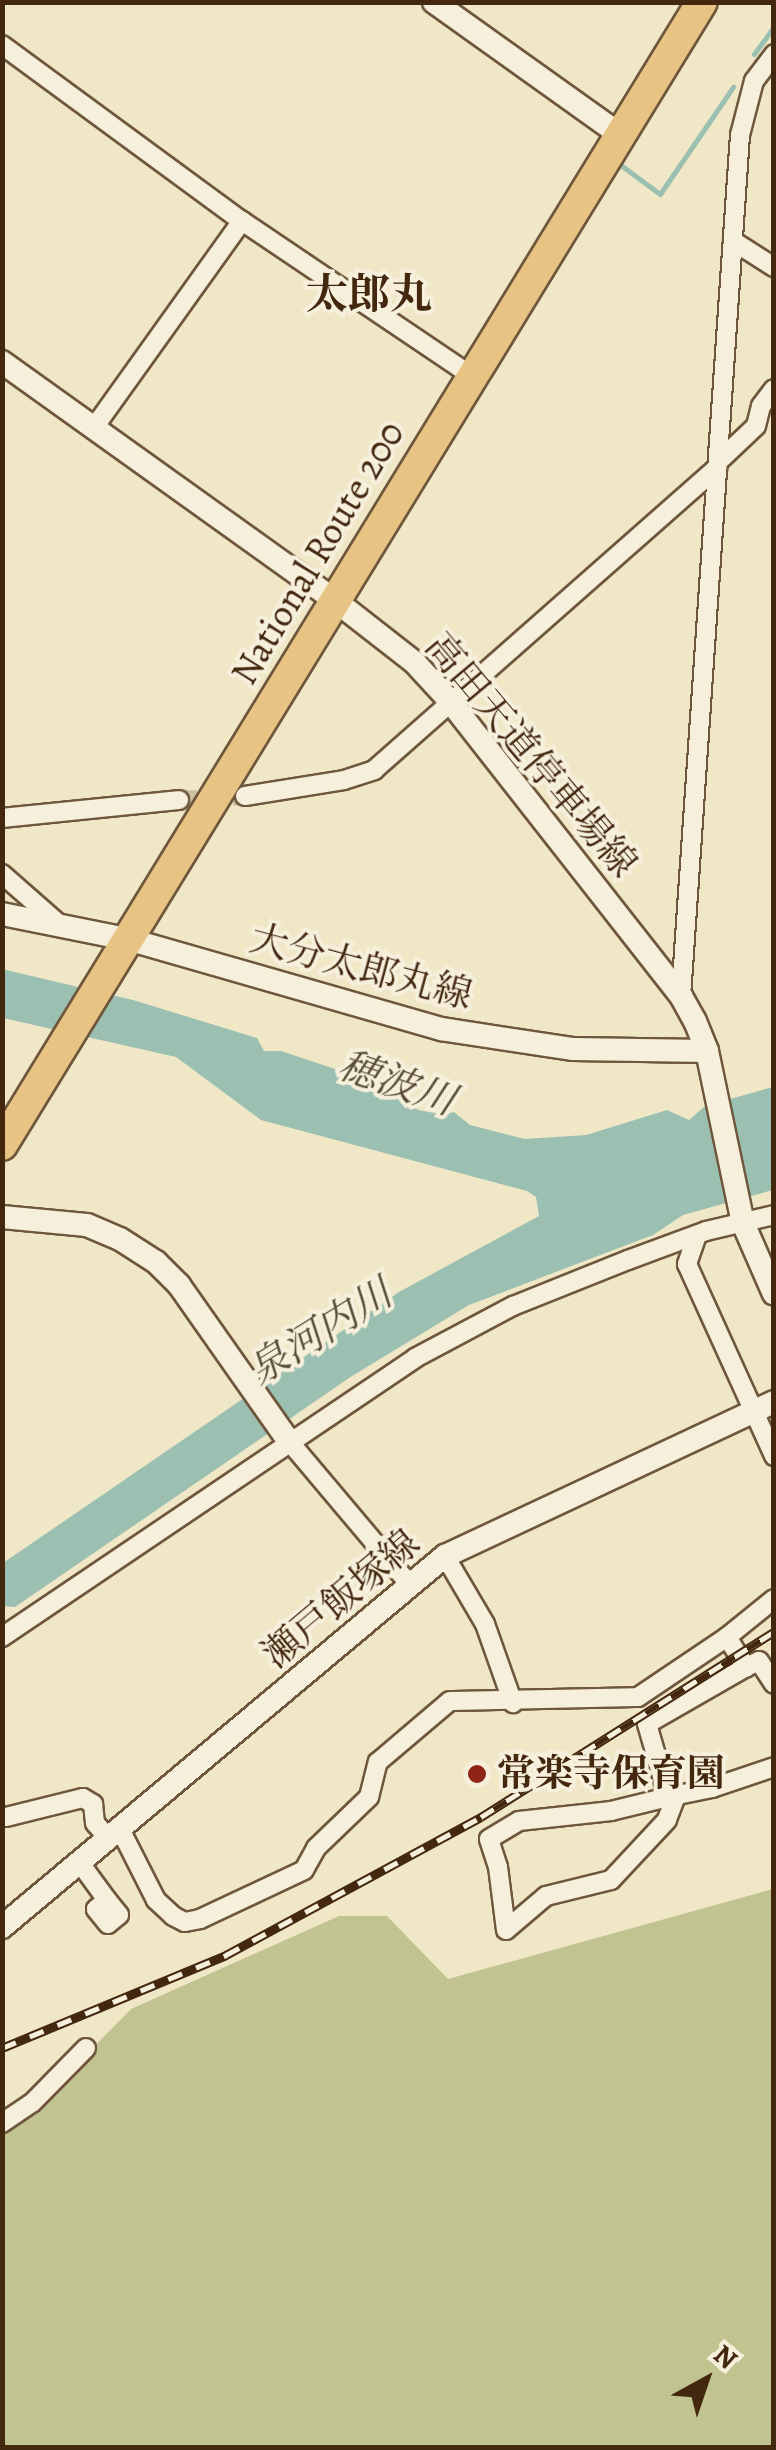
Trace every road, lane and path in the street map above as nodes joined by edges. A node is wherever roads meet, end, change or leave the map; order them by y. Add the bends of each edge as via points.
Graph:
1 (434, 2) edge
2 (682, 2) edge
3 (702, 2) edge
4 (2, 44) edge
5 (774, 54) edge
6 (612, 130) junction
7 (242, 221) junction
8 (733, 241) junction
9 (774, 267) edge
10 (2, 362) edge
11 (465, 372) junction
12 (774, 389) edge
13 (93, 429) junction
14 (718, 465) junction
15 (328, 596) junction
16 (449, 700) junction
17 (245, 796) tunnel mouth
18 (179, 800) tunnel mouth
19 (2, 818) edge
20 (2, 874) edge
21 (2, 914) edge
22 (61, 926) junction
23 (115, 947) junction
24 (681, 996) junction
25 (708, 1055) junction
26 (9, 1111) edge
27 (2, 1145) edge
28 (774, 1214) edge
29 (2, 1217) edge
30 (742, 1218) junction
31 (697, 1235) junction
32 (774, 1294) edge
33 (764, 1406) edge
34 (288, 1440) junction
35 (774, 1456) edge
36 (445, 1556) junction
37 (410, 1585) junction
38 (774, 1599) edge
39 (2, 1637) edge
40 (727, 1637) junction
41 (760, 1660) edge
42 (774, 1684) edge
43 (513, 1702) junction
44 (774, 1766) edge
45 (672, 1796) junction
46 (6, 1818) dead end
47 (114, 1834) junction
48 (80, 1862) junction
49 (108, 1900) dead end
50 (2, 1927) edge
51 (86, 2048) dead end
52 (2, 2123) edge

1 - 6 main road
2 - 6 highway, National Route 200
3 - 6 highway, National Route 200
4 - 7 street
5 - 8 street via 754,81 740,135
6 - 11 highway, National Route 200
7 - 11 street
7 - 13 street
8 - 9 street
8 - 14 street
10 - 13 main road, 高田天道停車場線
11 - 15 highway, National Route 200
12 - 14 street via 756,426
13 - 15 main road, 高田天道停車場線
14 - 16 street
14 - 24 street
15 - 16 main road, 高田天道停車場線 via 415,663
15 - 23 highway, National Route 200
16 - 17 street via 374,770
16 - 24 main road, 高田天道停車場線
18 - 19 street
20 - 22 street
21 - 22 main road, 大分太郎丸線
22 - 23 main road, 大分太郎丸線
23 - 25 main road, 大分太郎丸線 via 441,1029 574,1048
23 - 26 highway, National Route 200
24 - 25 main road, 高田天道停車場線
25 - 30 main road, 高田天道停車場線
26 - 27 highway, National Route 200
28 - 30 street
29 - 34 main road via 87,1225 156,1262
30 - 31 street
30 - 32 main road, 高田天道停車場線
31 - 33 street via 687,1264
31 - 34 street via 514,1306 415,1358
33 - 35 street
33 - 36 main road, 瀬戸飯塚線
34 - 37 street
34 - 39 street
36 - 37 main road, 瀬戸飯塚線
36 - 43 street via 486,1624
37 - 47 main road, 瀬戸飯塚線
38 - 40 street
40 - 41 street
40 - 43 street via 638,1697
41 - 42 street
41 - 45 street via 646,1724
43 - 47 street via 450,1701 378,1762 369,1797 316,1848 304,1870 200,1919 172,1916
44 - 45 street
45 - 45 street via 611,1811 519,1820 489,1839 506,1930 546,1896 610,1880 667,1820
46 - 47 street via 83,1798 93,1804 95,1822
47 - 48 main road, 瀬戸飯塚線
48 - 49 street
48 - 50 main road, 瀬戸飯塚線
51 - 52 street via 32,2103

